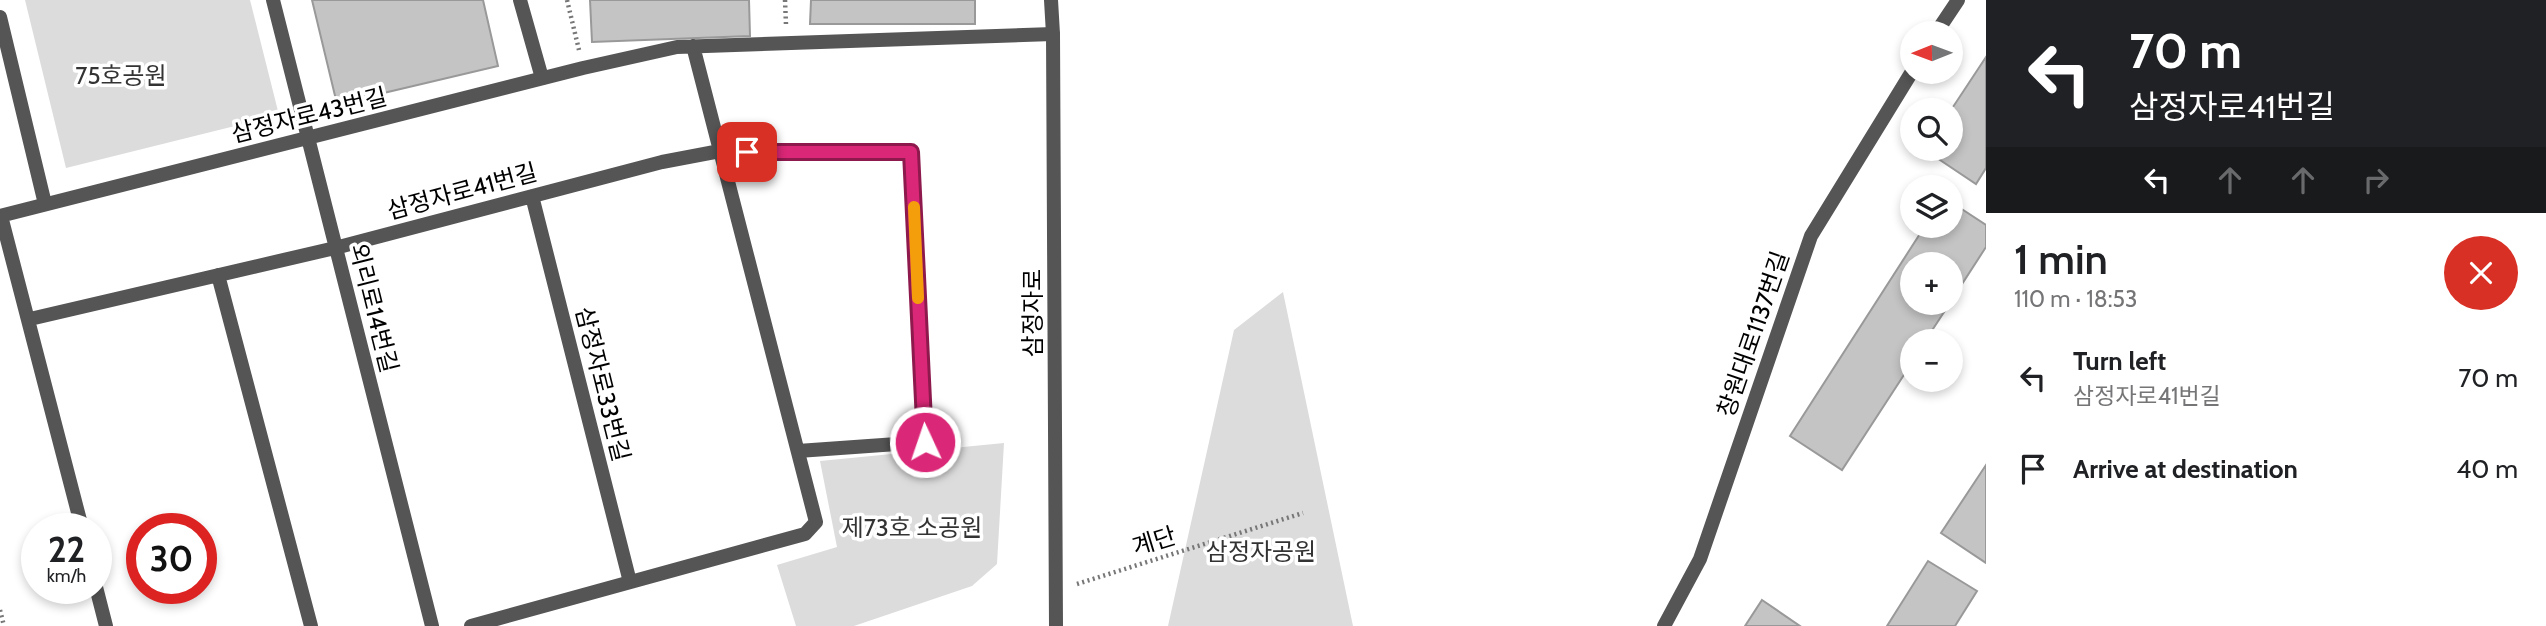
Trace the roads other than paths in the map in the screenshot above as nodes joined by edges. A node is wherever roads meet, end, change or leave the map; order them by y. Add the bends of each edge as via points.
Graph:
1 (273, 0) edge
2 (520, 0) edge
3 (1051, 0) edge
4 (1958, 0) edge
5 (0, 17) edge
6 (1944, 21) edge
7 (1054, 34) junction
8 (692, 46) junction
9 (542, 78) junction
10 (1904, 84) edge
11 (307, 139) junction
12 (720, 152) junction
13 (532, 196) junction
14 (46, 204) junction
15 (0, 216) edge
16 (335, 248) junction
17 (218, 275) junction
18 (30, 319) junction
19 (798, 450) junction
20 (78, 513) edge
21 (630, 582) junction
22 (100, 604) edge
23 (106, 626) edge
24 (311, 626) edge
25 (432, 626) edge
26 (471, 626) edge
27 (1056, 626) edge
28 (1664, 626) edge

1 - 11 street, 외리로14번길
2 - 9 street
3 - 7 street, 삼정자로
4 - 6 street
5 - 14 street
7 - 8 street, 삼정자로43번길
7 - 27 street, 삼정자로
8 - 9 street, 삼정자로43번길
8 - 12 street
9 - 11 street, 삼정자로43번길
10 - 28 street, 창원대로1137번길 via 1811,236 1700,559
11 - 14 street, 삼정자로43번길
11 - 16 street, 외리로14번길
12 - 13 street, 삼정자로41번길
12 - 19 street
12 - 19 street, 삼정자로41번길 via 911,152 925,442
13 - 16 street, 삼정자로41번길
13 - 21 street, 삼정자로33번길
14 - 15 street, 삼정자로43번길
15 - 18 street
16 - 17 street, 삼정자로41번길
16 - 25 street, 외리로14번길
17 - 18 street, 삼정자로41번길
17 - 24 street
18 - 20 street
19 - 21 street via 816,522 805,534
21 - 26 street
22 - 23 street

